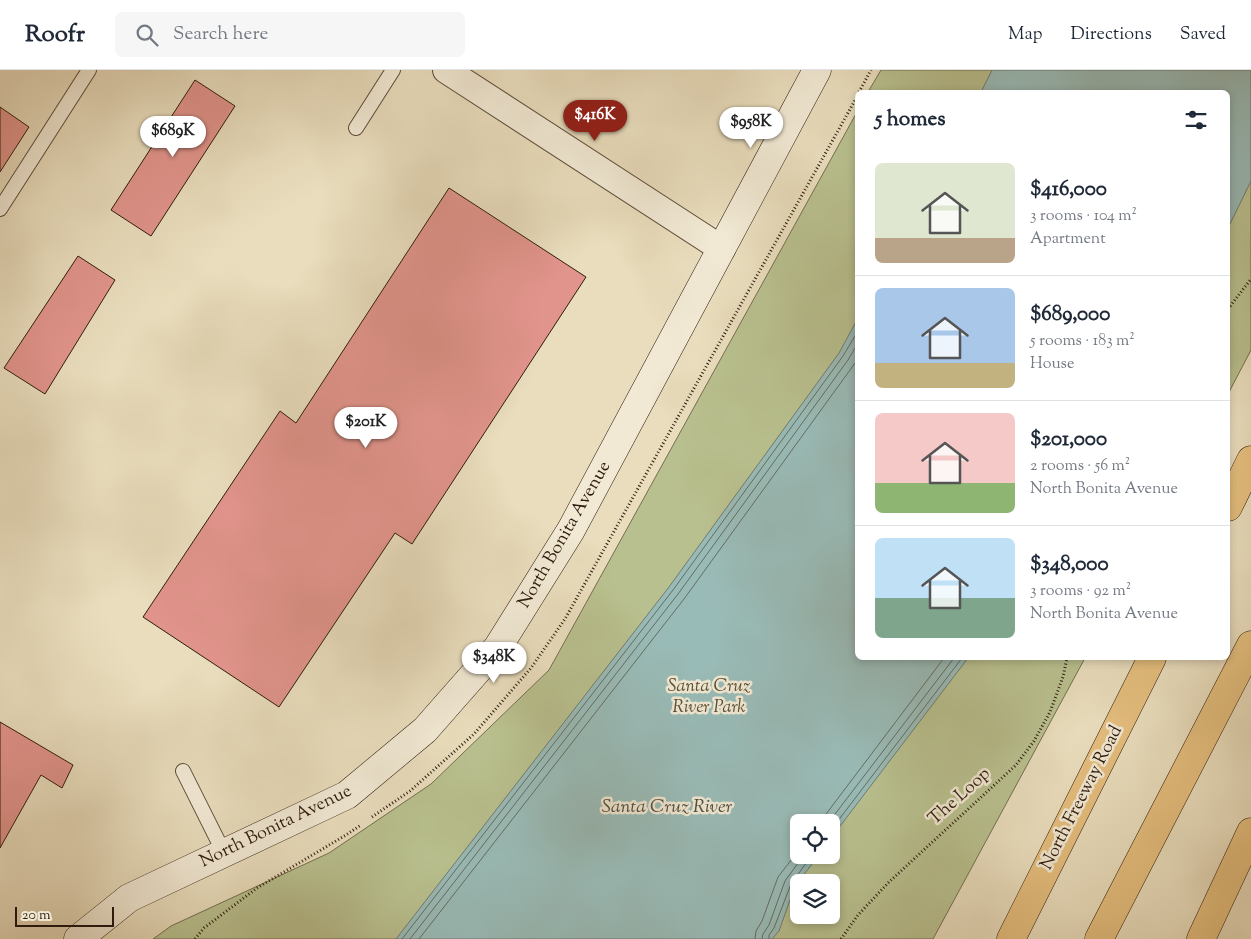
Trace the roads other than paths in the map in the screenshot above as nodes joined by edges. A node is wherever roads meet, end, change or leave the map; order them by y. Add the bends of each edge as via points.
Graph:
1 (88, 70) edge
2 (393, 70) edge
3 (446, 70) edge
4 (817, 70) edge
5 (356, 128) dead end
6 (0, 209) edge
7 (722, 249) junction
8 (1251, 460) edge
9 (1230, 503) edge
10 (1251, 645) edge
11 (1151, 660) edge
12 (183, 771) dead end
13 (1251, 832) edge
14 (224, 853) junction
15 (78, 939) edge
16 (1011, 939) edge
17 (1099, 939) edge
18 (1201, 939) edge

1 - 6 lane
2 - 5 lane
3 - 7 street
4 - 7 street, North Bonita Avenue
7 - 14 street, North Bonita Avenue via 571,530 498,647 425,730 348,795
8 - 9 main road
10 - 17 main road
11 - 16 main road, North Freeway Road
12 - 14 lane
13 - 18 main road
14 - 15 street, North Bonita Avenue via 129,898

